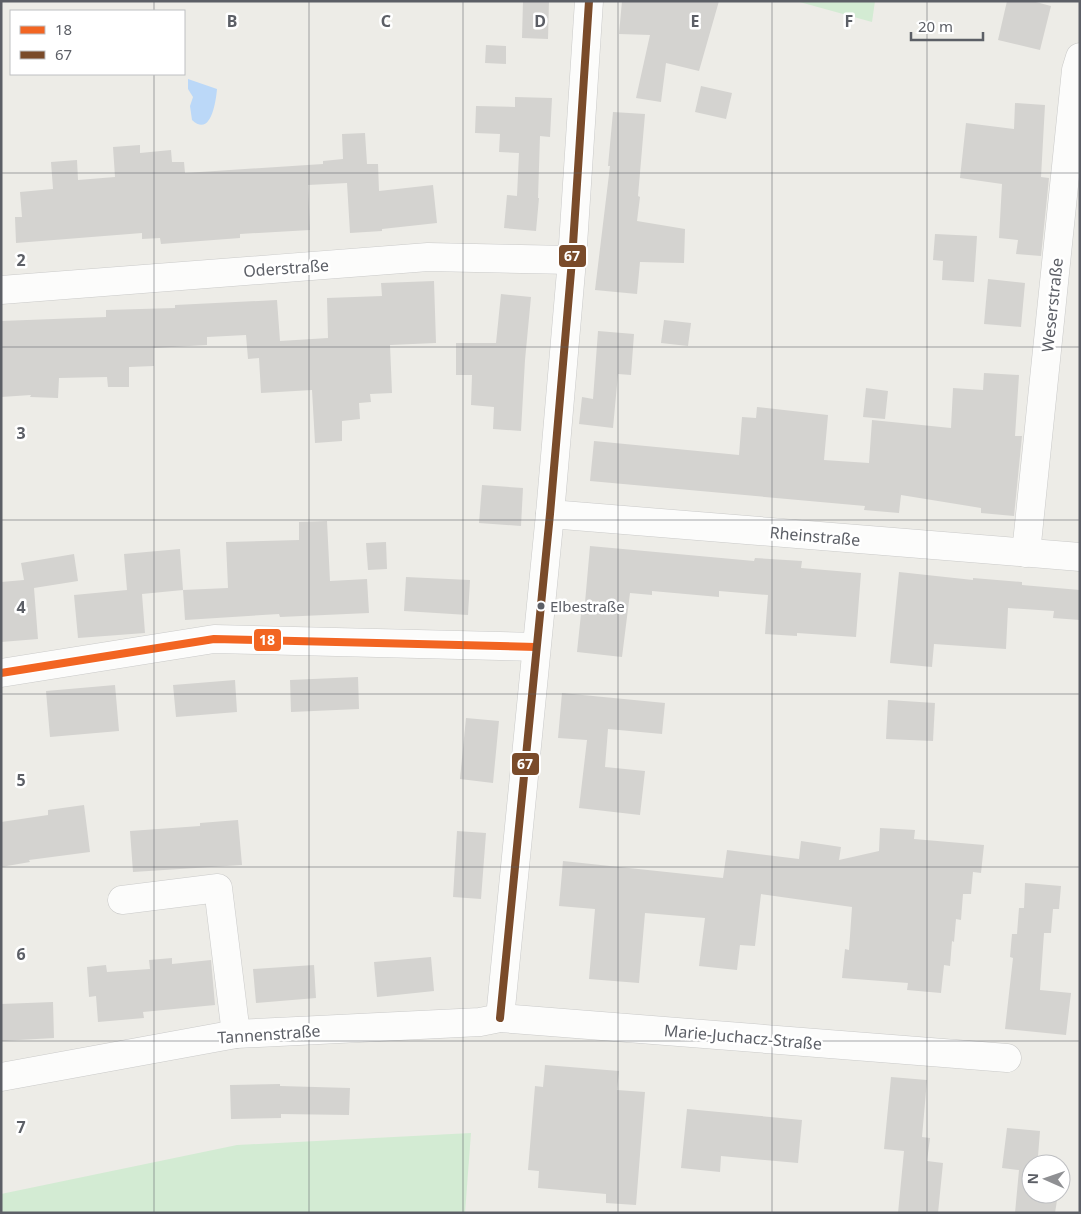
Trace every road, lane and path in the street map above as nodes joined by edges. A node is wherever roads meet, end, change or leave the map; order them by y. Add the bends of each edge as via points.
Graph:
1 (589, 1) edge
2 (1079, 66) edge
3 (572, 260) junction
4 (1, 290) edge
5 (550, 514) junction
6 (1026, 553) junction
7 (1080, 557) edge
8 (536, 647) junction
9 (1, 673) edge
10 (122, 900) dead end
11 (490, 1020) junction
12 (236, 1034) junction
13 (1007, 1058) dead end
14 (1, 1077) edge

1 - 3 street
2 - 6 street, Weserstraße
3 - 4 street, Oderstraße via 428,256
3 - 5 street
5 - 6 street, Rheinstraße
5 - 8 street
6 - 7 street, Rheinstraße
8 - 9 street via 214,639
8 - 11 street
10 - 12 street via 218,888
11 - 12 street, Tannenstraße
11 - 13 street, Marie-Juchacz-Straße
12 - 14 street, Tannenstraße

